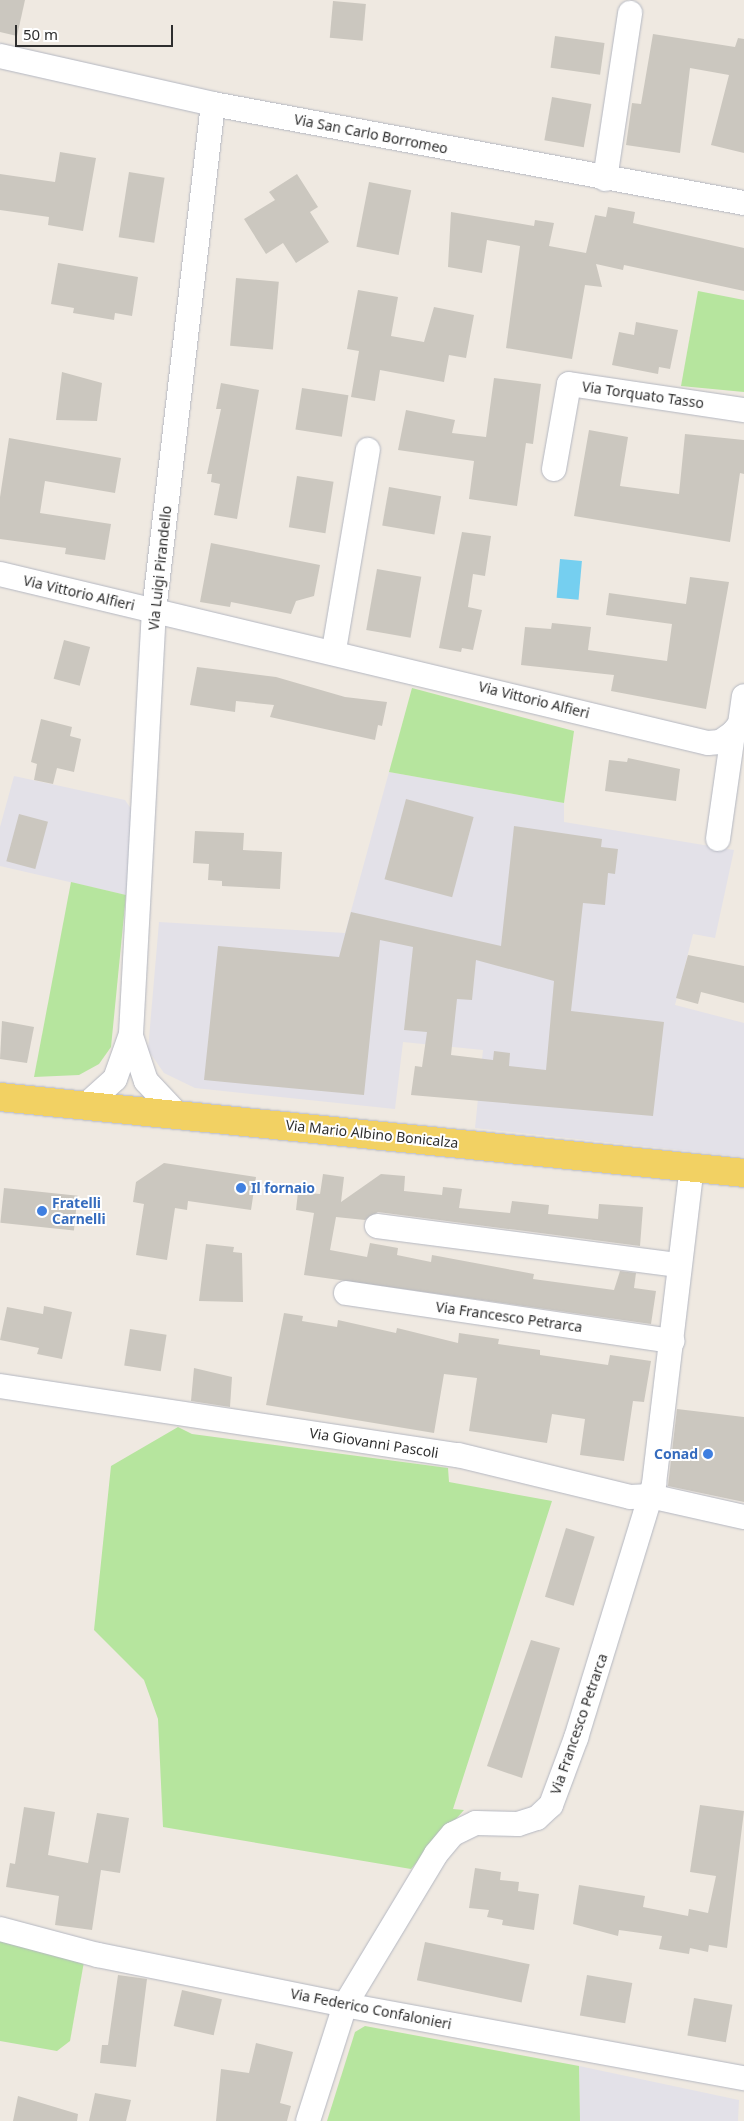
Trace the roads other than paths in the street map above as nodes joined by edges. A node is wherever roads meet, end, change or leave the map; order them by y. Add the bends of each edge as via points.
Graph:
1 (630, 13) dead end
2 (0, 56) edge
3 (213, 104) junction
4 (604, 179) junction
5 (744, 203) edge
6 (744, 410) edge
7 (368, 450) dead end
8 (554, 469) dead end
9 (0, 574) edge
10 (154, 611) junction
11 (334, 650) junction
12 (744, 696) edge
13 (733, 733) junction
14 (718, 838) dead end
15 (131, 1034) junction
16 (0, 1097) edge
17 (85, 1106) junction
18 (177, 1114) junction
19 (692, 1168) junction
20 (744, 1173) edge
21 (377, 1226) dead end
22 (678, 1265) junction
23 (346, 1293) dead end
24 (672, 1341) junction
25 (0, 1386) edge
26 (650, 1496) junction
27 (744, 1517) edge
28 (0, 1929) edge
29 (345, 2005) junction
30 (744, 2078) edge
31 (308, 2121) edge

1 - 4 street
2 - 3 street, Via San Carlo Borromeo
3 - 4 street, Via San Carlo Borromeo
3 - 10 street, Via Luigi Pirandello
4 - 5 street, Via San Carlo Borromeo
6 - 8 street, Via Torquato Tasso via 569,384
7 - 11 street
9 - 10 street, Via Vittorio Alfieri
10 - 11 street, Via Vittorio Alfieri
10 - 15 street, Via Luigi Pirandello
11 - 13 street, Via Vittorio Alfieri via 708,742 720,742
12 - 13 street via 740,724
13 - 14 street
15 - 17 street, Via Luigi Pirandello via 115,1079
15 - 18 street, Via Luigi Pirandello via 146,1081
16 - 17 main road, Via Mario Albino Bonicalza
17 - 18 main road, Via Mario Albino Bonicalza
18 - 19 main road, Via Mario Albino Bonicalza
19 - 20 main road, Via Mario Albino Bonicalza
19 - 22 street, Via Francesco Petrarca
21 - 22 street
22 - 24 street, Via Francesco Petrarca
23 - 24 street, Via Francesco Petrarca
24 - 26 street, Via Francesco Petrarca
25 - 26 street, Via Giovanni Pascoli via 458,1455 630,1497
26 - 27 street, Via Giovanni Pascoli
26 - 29 street, Via Francesco Petrarca via 576,1738 551,1805 537,1818 518,1824 476,1823 453,1834 436,1854
28 - 29 street, Via Federico Confalonieri via 98,1955
29 - 30 street, Via Federico Confalonieri
29 - 31 street, Via Francesco Petrarca

